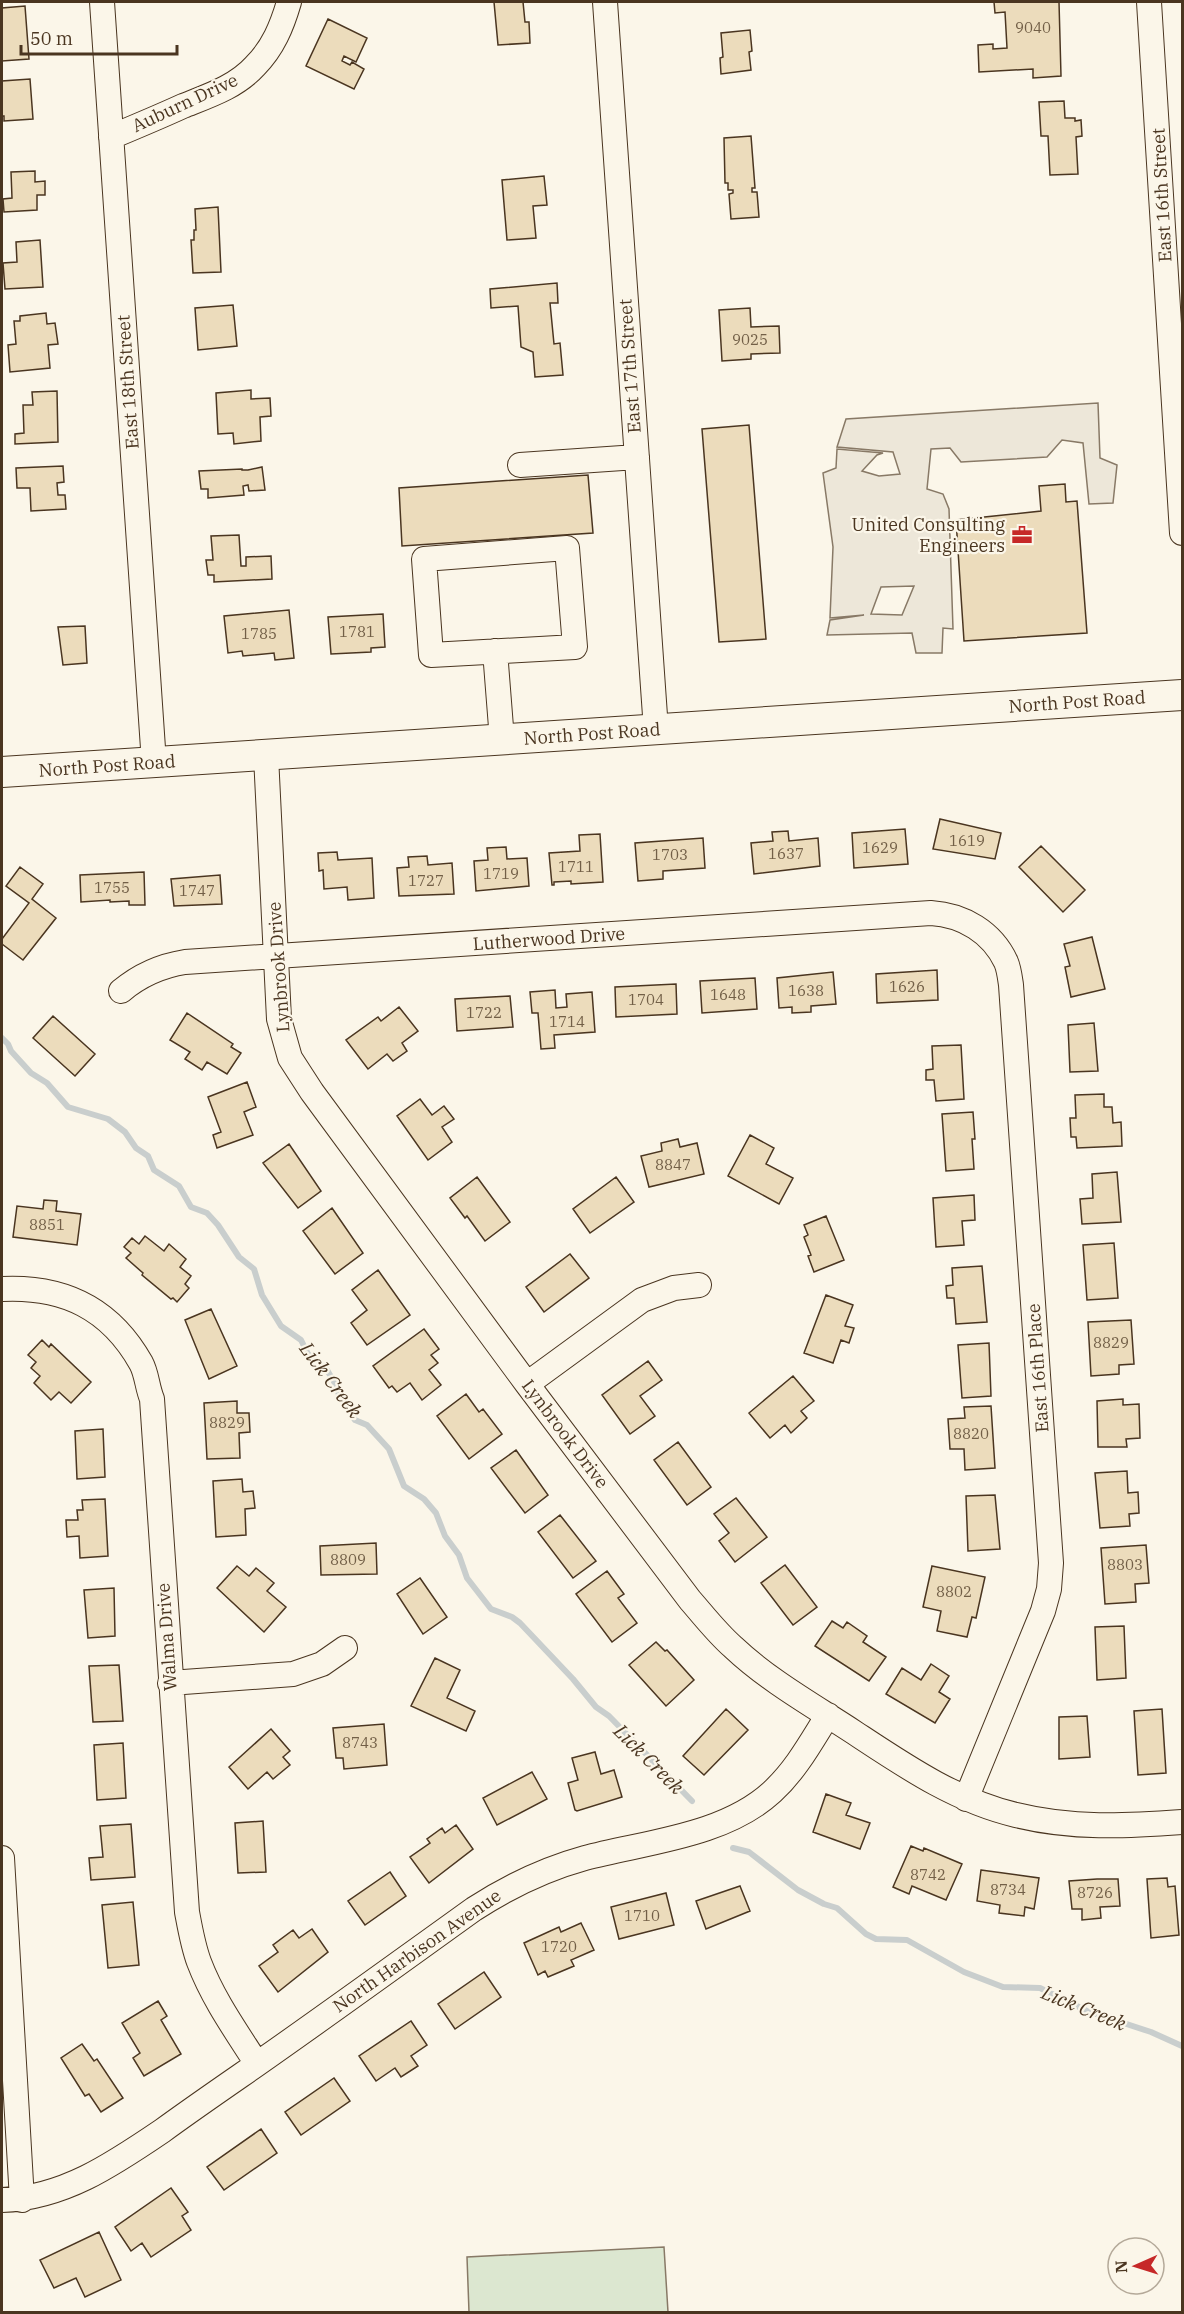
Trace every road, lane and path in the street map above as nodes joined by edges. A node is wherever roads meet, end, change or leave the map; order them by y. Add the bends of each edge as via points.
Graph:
1 (102, 2) edge
2 (289, 2) edge
3 (605, 2) edge
4 (1149, 2) edge
5 (111, 137) junction
6 (637, 457) junction
7 (520, 465) dead end
8 (1182, 532) edge
9 (495, 651) junction
10 (1182, 695) edge
11 (656, 730) junction
12 (502, 740) junction
13 (266, 756) junction
14 (154, 763) junction
15 (2, 772) edge
16 (981, 931) joint
17 (277, 957) junction
18 (120, 991) dead end
19 (699, 1285) dead end
20 (2, 1289) edge
21 (527, 1384) junction
22 (345, 1648) dead end
23 (170, 1683) junction
24 (828, 1715) junction
25 (966, 1798) junction
26 (1182, 1822) edge
27 (2, 1858) edge
28 (257, 2064) junction
29 (12, 2200) edge

1 - 5 street, East 18th Street
2 - 5 street, Auburn Drive via 273,43 245,76
3 - 6 street, East 17th Street
4 - 8 street, East 16th Street
5 - 14 street, East 18th Street
6 - 7 street
6 - 11 street, East 17th Street
9 - 9 street via 574,647 567,548 424,559 431,655
9 - 12 street
10 - 11 main road, North Post Road
11 - 12 main road, North Post Road
12 - 13 main road, North Post Road
13 - 14 main road, North Post Road
13 - 17 street, Lynbrook Drive
14 - 15 main road, North Post Road
16 - 17 street, Lutherwood Drive via 954,916 931,913
16 - 25 street, East 16th Place via 1006,962 1011,986 1051,1563 1043,1611
17 - 18 street, Lutherwood Drive via 171,964 139,977
17 - 21 street, Lynbrook Drive via 281,1029 290,1058
19 - 21 street via 674,1288 642,1300
20 - 23 street, Walma Drive via 44,1290 87,1306 122,1335 144,1372 152,1399
21 - 24 street, Lynbrook Drive via 718,1633 761,1671
22 - 23 street via 322,1664 292,1674
23 - 28 street, Walma Drive via 184,1892 193,1940 214,1994
24 - 25 street, Lynbrook Drive via 905,1766
24 - 28 street, North Harbison Avenue via 787,1778 750,1808 701,1830 562,1865 503,1891
25 - 26 street, Lynbrook Drive via 1015,1815 1068,1825
27 - 29 street
28 - 29 street, North Harbison Avenue via 107,2168 61,2189

